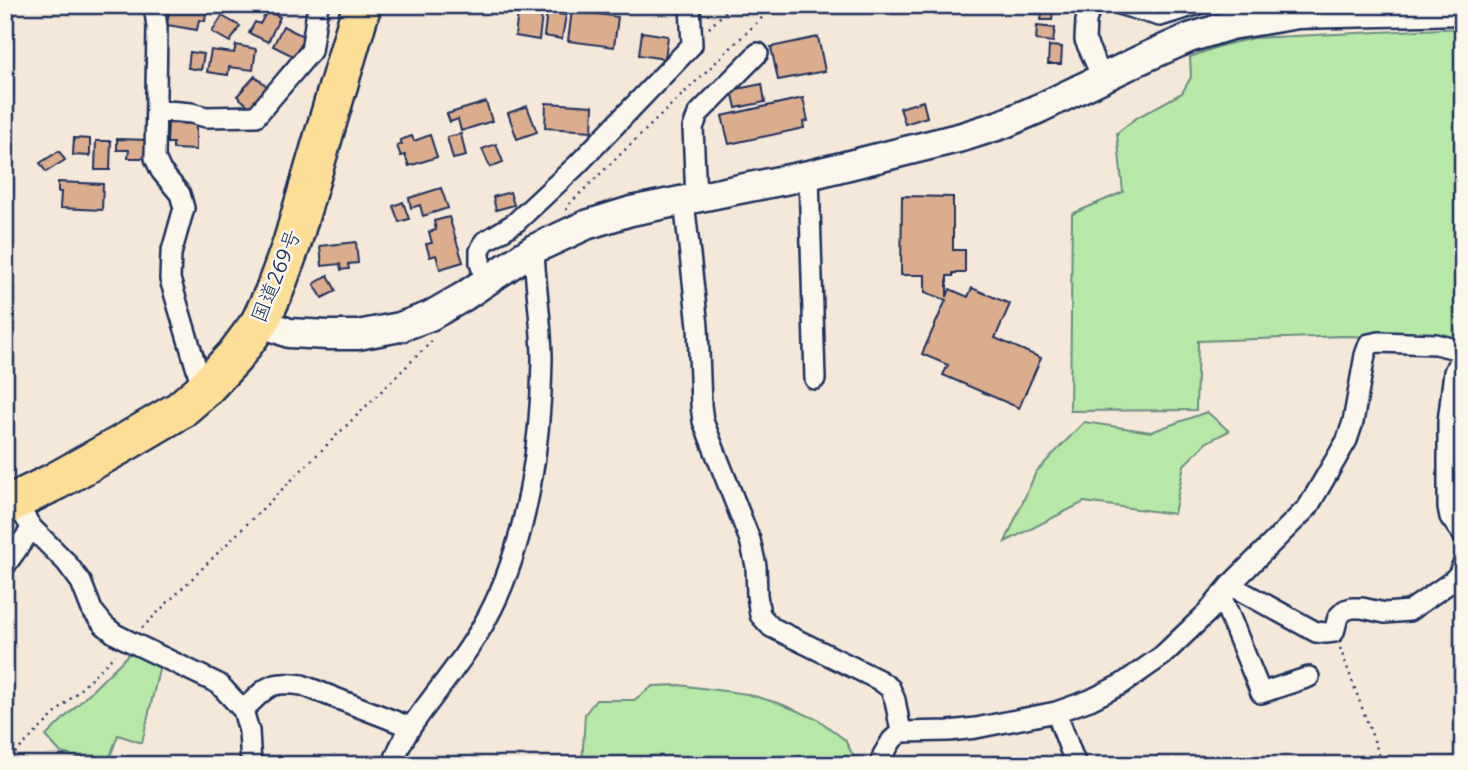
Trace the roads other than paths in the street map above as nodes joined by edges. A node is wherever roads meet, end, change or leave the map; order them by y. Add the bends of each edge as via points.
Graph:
1 (154, 5) edge
2 (318, 5) edge
3 (362, 5) edge
4 (690, 5) edge
5 (1091, 5) edge
6 (1122, 5) edge
7 (1196, 5) edge
8 (1399, 8) edge
9 (1463, 10) edge
10 (1228, 15) edge
11 (758, 53) dead end
12 (1103, 79) junction
13 (156, 110) junction
14 (809, 175) junction
15 (690, 200) junction
16 (534, 249) junction
17 (486, 282) junction
18 (260, 323) junction
19 (1463, 351) edge
20 (815, 379) dead end
21 (203, 390) junction
22 (17, 512) edge
23 (1463, 535) edge
24 (1463, 564) edge
25 (5, 566) edge
26 (1226, 590) junction
27 (1309, 677) dead end
28 (243, 710) junction
29 (1056, 712) junction
30 (410, 727) junction
31 (901, 732) junction
32 (251, 765) edge
33 (393, 765) edge
34 (880, 765) edge
35 (1076, 765) edge

1 - 13 street
2 - 13 street via 311,51 256,116 206,117
3 - 18 highway, 国道269号 via 292,243
4 - 17 street via 692,46 515,223 484,242 480,263
5 - 12 street via 1085,40
6 - 7 street via 1160,16
8 - 9 street
8 - 10 street
10 - 12 street
11 - 15 street via 698,114 693,128
12 - 14 street via 1003,124
13 - 21 street via 155,158 180,194 184,208 171,254 170,279
14 - 15 street
14 - 20 street
15 - 16 street via 586,225
15 - 31 street via 701,405 750,541 760,615 771,627 890,688
16 - 17 street
16 - 30 street via 542,359 540,399 519,539 487,618
17 - 18 street via 430,316 358,335 289,334
18 - 21 highway, 国道269号
19 - 23 street via 1454,372 1448,422 1448,507
19 - 26 street via 1436,344 1369,344 1347,440 1307,507
21 - 22 highway, 国道269号 via 180,410
22 - 25 street
22 - 28 street via 66,562 81,582 92,610 115,634 219,684
24 - 26 street via 1451,582 1409,611 1352,608 1338,618 1334,632 1326,633
26 - 27 street via 1261,693
26 - 29 street via 1162,656 1122,684
28 - 30 street via 271,685 286,683
28 - 32 street
29 - 31 street via 949,732
29 - 35 street
30 - 33 street
31 - 34 street

